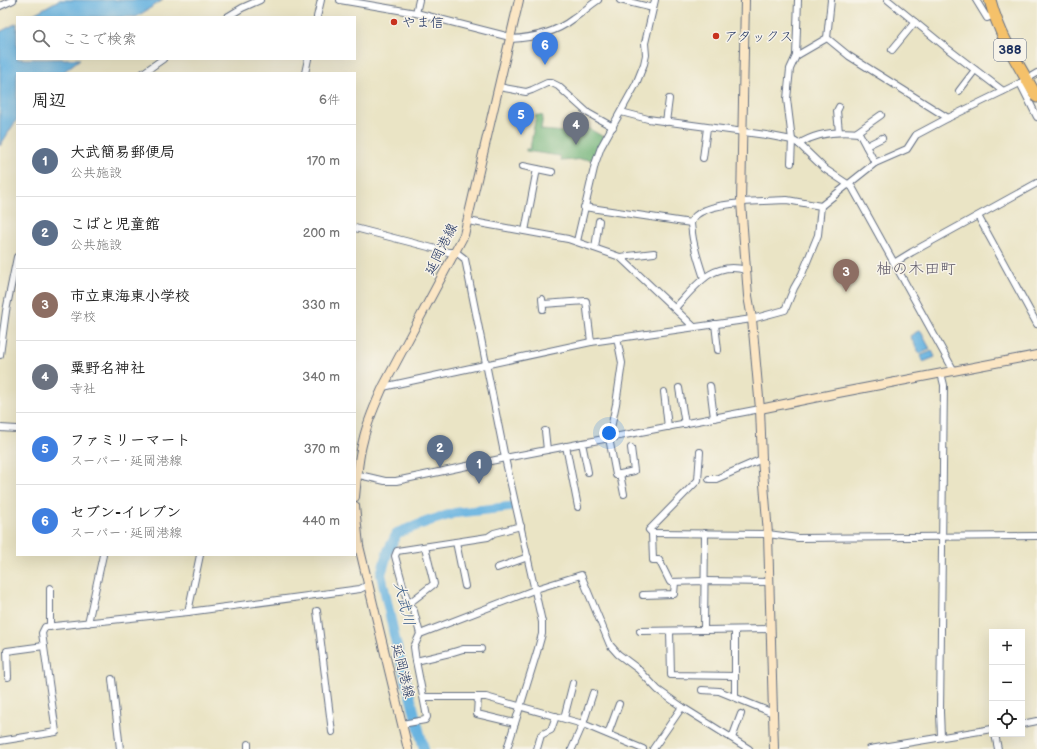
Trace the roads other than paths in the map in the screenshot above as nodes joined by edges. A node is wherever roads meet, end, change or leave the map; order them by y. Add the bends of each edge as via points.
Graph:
1 (13, 0) edge
2 (260, 0) edge
3 (321, 0) edge
4 (340, 0) edge
5 (419, 0) edge
6 (519, 0) edge
7 (598, 0) edge
8 (620, 0) edge
9 (655, 0) edge
10 (745, 0) edge
11 (798, 0) edge
12 (831, 0) edge
13 (888, 0) edge
14 (976, 0) edge
15 (990, 0) edge
16 (0, 6) edge
17 (653, 8) junction
18 (416, 13) junction
19 (994, 15) junction
20 (229, 16) edge
21 (317, 16) edge
22 (915, 22) junction
23 (510, 38) junction
24 (827, 38) junction
25 (892, 50) dead end
26 (796, 56) junction
27 (162, 60) edge
28 (308, 60) edge
29 (975, 70) junction
30 (144, 72) edge
31 (305, 72) edge
32 (1037, 73) edge
33 (1023, 81) junction
34 (499, 87) junction
35 (959, 90) dead end
36 (1003, 91) junction
37 (1037, 97) edge
38 (669, 99) dead end
39 (839, 107) dead end
40 (621, 112) junction
41 (881, 114) dead end
42 (1037, 117) edge
43 (948, 118) junction
44 (666, 122) junction
45 (613, 127) junction
46 (707, 128) junction
47 (839, 132) junction
48 (856, 132) junction
49 (743, 133) junction
50 (882, 138) dead end
51 (792, 140) junction
52 (799, 144) junction
53 (866, 146) junction
54 (703, 158) dead end
55 (791, 163) dead end
56 (875, 163) junction
57 (523, 166) dead end
58 (537, 169) junction
59 (552, 172) dead end
60 (1037, 183) edge
61 (848, 185) junction
62 (742, 203) junction
63 (821, 206) junction
64 (584, 207) junction
65 (978, 216) junction
66 (468, 221) junction
67 (599, 222) dead end
68 (691, 223) junction
69 (356, 228) edge
70 (525, 231) junction
71 (577, 241) junction
72 (595, 248) junction
73 (456, 252) junction
74 (654, 253) dead end
75 (620, 257) junction
76 (16, 263) edge
77 (894, 263) junction
78 (746, 270) junction
79 (704, 278) junction
80 (542, 304) dead end
81 (675, 308) junction
82 (752, 319) junction
83 (715, 324) junction
84 (1037, 324) edge
85 (694, 327) junction
86 (617, 338) junction
87 (591, 342) junction
88 (718, 350) dead end
89 (0, 355) edge
90 (1037, 355) edge
91 (486, 365) junction
92 (954, 371) junction
93 (941, 373) junction
94 (710, 386) dead end
95 (382, 387) junction
96 (679, 388) dead end
97 (664, 392) dead end
98 (760, 409) junction
99 (714, 418) junction
100 (685, 424) junction
101 (668, 427) junction
102 (0, 428) edge
103 (16, 429) edge
104 (545, 432) dead end
105 (609, 438) junction
106 (582, 443) junction
107 (566, 446) junction
108 (631, 448) dead end
109 (548, 450) junction
110 (700, 452) dead end
111 (505, 458) junction
112 (762, 459) junction
113 (588, 472) dead end
114 (356, 473) edge
115 (620, 474) junction
116 (709, 479) dead end
117 (624, 494) dead end
118 (578, 507) dead end
119 (356, 519) edge
120 (521, 526) junction
121 (652, 533) junction
122 (705, 533) junction
123 (768, 534) junction
124 (941, 536) junction
125 (1037, 536) edge
126 (456, 542) junction
127 (425, 547) junction
128 (104, 556) edge
129 (200, 556) edge
130 (528, 557) junction
131 (497, 568) dead end
132 (705, 581) junction
133 (675, 582) junction
134 (770, 582) junction
135 (368, 586) junction
136 (465, 586) dead end
137 (50, 588) dead end
138 (535, 590) junction
139 (643, 595) dead end
140 (408, 604) junction
141 (317, 611) dead end
142 (188, 612) junction
143 (88, 623) junction
144 (50, 627) junction
145 (771, 629) junction
146 (704, 630) junction
147 (735, 630) junction
148 (640, 631) dead end
149 (670, 631) junction
150 (420, 634) junction
151 (44, 646) junction
152 (481, 649) dead end
153 (0, 651) edge
154 (7, 651) junction
155 (416, 661) junction
156 (735, 676) junction
157 (8, 677) dead end
158 (112, 679) dead end
159 (573, 683) dead end
160 (702, 690) dead end
161 (593, 693) dead end
162 (424, 697) junction
163 (478, 697) junction
164 (735, 698) junction
165 (619, 704) dead end
166 (520, 706) junction
167 (682, 707) junction
168 (773, 713) junction
169 (741, 714) dead end
170 (556, 716) junction
171 (564, 718) junction
172 (1037, 721) edge
173 (515, 723) junction
174 (1025, 723) edge
175 (402, 724) junction
176 (583, 724) junction
177 (989, 729) edge
178 (332, 732) dead end
179 (608, 734) junction
180 (940, 737) junction
181 (996, 737) edge
182 (732, 738) junction
183 (0, 741) edge
184 (120, 749) edge
185 (408, 749) edge
186 (507, 749) edge
187 (537, 749) edge
188 (572, 749) edge
189 (643, 749) edge
190 (653, 749) edge
191 (749, 749) edge
192 (774, 749) edge
193 (870, 749) edge
194 (998, 749) edge

1 - 16 street
2 - 20 street
3 - 21 street
4 - 18 street
5 - 18 street
6 - 23 street, 延岡港線
7 - 23 street via 573,20 551,32 520,39
8 - 17 street
9 - 17 street
10 - 49 street
11 - 26 street
12 - 24 street
13 - 22 street
14 - 19 street via 987,18
15 - 19 highway, 388
17 - 40 street via 645,43 644,64
18 - 23 street
19 - 33 highway, 388
22 - 25 street
22 - 29 street
23 - 34 street, 延岡港線
24 - 26 street
24 - 43 street via 849,56
26 - 51 street via 790,69 787,99
27 - 30 street
28 - 31 street
29 - 35 street
29 - 36 street
32 - 33 street
33 - 36 street
33 - 37 highway, 388
33 - 42 street
34 - 45 street via 526,92 552,83 588,113
34 - 66 street, 延岡港線
36 - 43 street
38 - 44 street
39 - 47 street
40 - 44 street
40 - 45 street
41 - 48 street
43 - 56 street via 916,135 907,149
44 - 46 street
45 - 64 street via 594,164
46 - 49 street
46 - 54 street
47 - 48 street
47 - 52 street via 807,139
48 - 53 street
49 - 51 street
49 - 62 street
50 - 53 street
51 - 52 street
51 - 55 street
52 - 61 street via 825,169
53 - 56 street
56 - 61 street
57 - 58 street
58 - 59 street
58 - 70 street
60 - 65 street
61 - 63 street
61 - 77 street via 852,187
62 - 63 street via 787,200
62 - 68 street via 711,208
62 - 78 street
63 - 82 street via 818,235 785,310
64 - 68 street
64 - 71 street
65 - 77 street
65 - 84 street
66 - 70 street
66 - 73 street, 延岡港線
67 - 72 street
68 - 79 street via 695,253
69 - 73 street
70 - 71 street
71 - 72 street
72 - 75 street
73 - 91 street via 465,259
73 - 95 street, 延岡港線
74 - 75 street
75 - 81 street
76 - 89 street
77 - 92 street
78 - 79 street via 720,269
78 - 82 street
79 - 81 street
80 - 87 street via 586,301
81 - 85 street
82 - 83 street
82 - 98 street
83 - 85 street
83 - 88 street
85 - 86 street
86 - 87 street
86 - 105 street via 622,364
87 - 91 street
90 - 92 street
91 - 95 street
91 - 111 street
92 - 93 street
93 - 98 street
93 - 124 street via 944,385
94 - 99 street
95 - 114 street, 延岡港線 via 362,441
96 - 100 street
97 - 101 street
98 - 99 street
98 - 112 street
99 - 100 street
100 - 101 street
101 - 105 street
102 - 103 street
104 - 109 street
105 - 106 street
105 - 115 street via 616,475
106 - 107 street
106 - 113 street
107 - 109 street
107 - 118 street
108 - 115 street via 634,471
109 - 111 street
110 - 121 street via 698,480 649,530
111 - 114 street via 396,481 385,481
111 - 120 street
112 - 116 street via 716,479
112 - 123 street
115 - 117 street
119 - 135 street, 延岡港線 via 358,546
120 - 126 street via 494,533 488,538
120 - 130 street
121 - 122 street
121 - 133 street via 652,560 659,560 670,582
122 - 123 street
122 - 132 street
123 - 124 street via 798,538
123 - 134 street
124 - 125 street
124 - 180 street
126 - 127 street
126 - 136 street
127 - 140 street via 434,584
127 - 140 street via 397,551 395,556
128 - 143 street
129 - 142 street
130 - 131 street
130 - 138 street
132 - 133 street
132 - 134 street
132 - 146 street
133 - 139 street via 674,594
134 - 145 street
135 - 142 street
135 - 175 street, 延岡港線
137 - 144 street
138 - 150 street
138 - 166 street via 542,634
138 - 167 street via 580,575 610,645 658,690
140 - 150 street via 414,611
141 - 178 street
142 - 143 street
143 - 144 street
144 - 151 street via 45,627 42,633
145 - 147 street
145 - 168 street
146 - 147 street
146 - 149 street
147 - 156 street
148 - 149 street
149 - 156 street via 671,675
150 - 155 street via 414,647
151 - 154 street
151 - 183 street via 56,732
152 - 155 street via 463,649
153 - 154 street
154 - 157 street
155 - 162 street
156 - 164 street
158 - 184 street
159 - 171 street
160 - 164 street via 719,691
161 - 176 street
162 - 163 street
162 - 175 street via 427,717 425,720
163 - 166 street
163 - 173 street via 477,714
164 - 168 street
165 - 179 street
166 - 170 street
166 - 173 street
167 - 182 street
167 - 190 street
168 - 192 street
169 - 182 street
170 - 171 street
170 - 187 street via 551,730 541,735
171 - 176 street
172 - 174 street
173 - 186 street
175 - 185 street, 延岡港線
176 - 179 street
176 - 188 street
177 - 180 street
179 - 189 street
180 - 193 street
181 - 194 street
182 - 191 street

